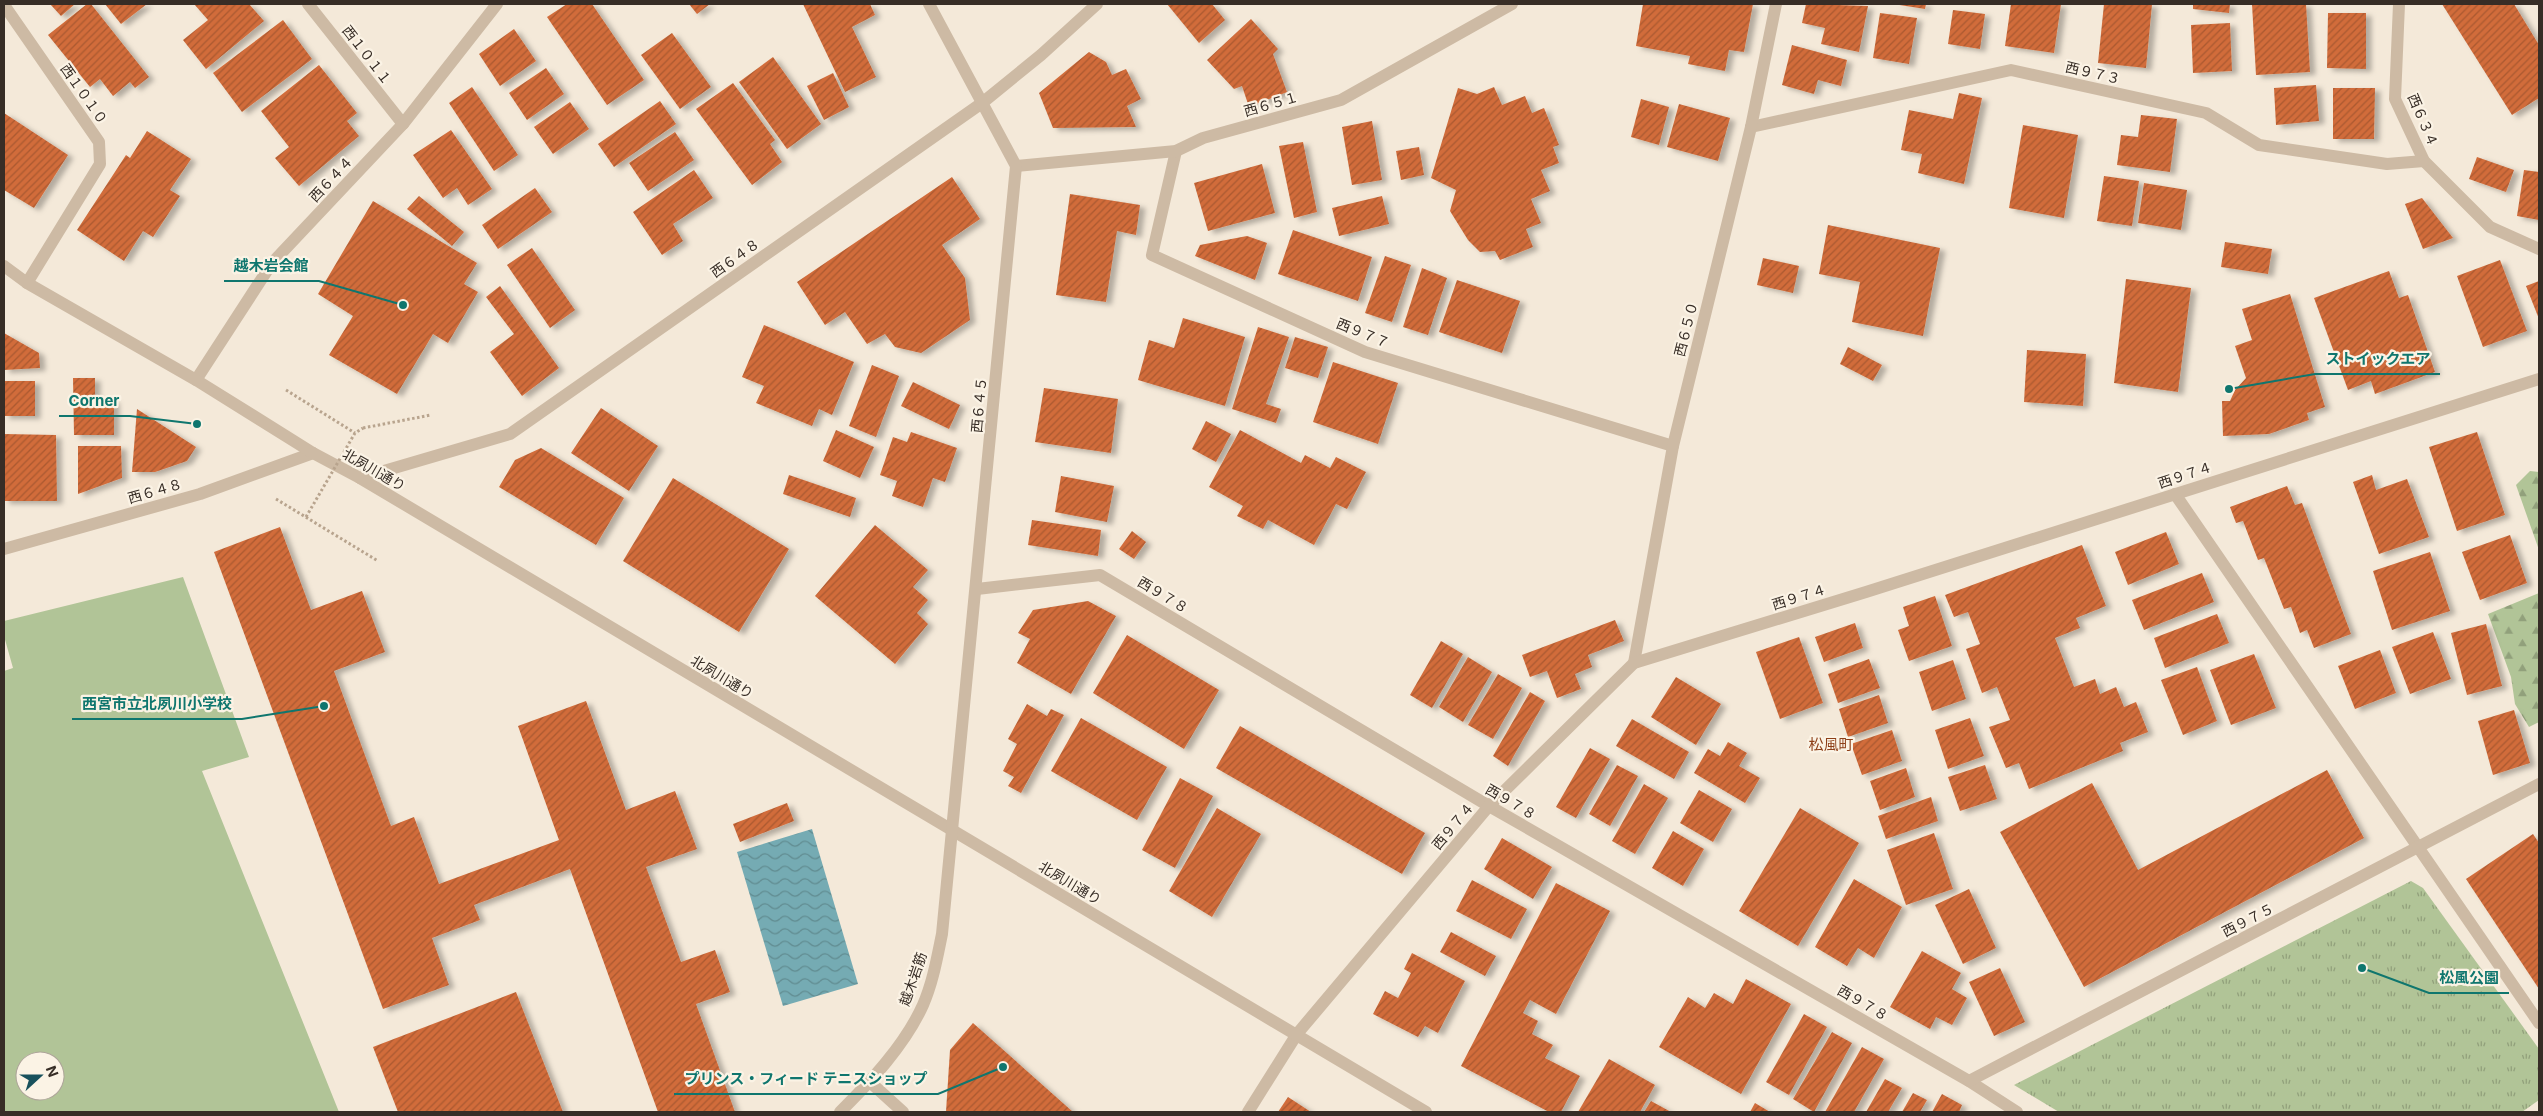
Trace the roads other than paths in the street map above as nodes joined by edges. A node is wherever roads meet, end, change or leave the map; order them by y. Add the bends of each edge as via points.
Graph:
1 (308, 4) edge
2 (496, 4) edge
3 (929, 4) edge
4 (1097, 4) edge
5 (1512, 4) edge
6 (1776, 4) edge
7 (2398, 4) edge
8 (4, 5) edge
9 (982, 103) junction
10 (403, 124) junction
11 (1751, 127) junction
12 (1176, 151) junction
13 (2424, 161) junction
14 (1016, 166) junction
15 (2539, 249) edge
16 (4, 266) edge
17 (27, 283) junction
18 (2539, 379) edge
19 (196, 380) junction
20 (1673, 446) junction
21 (313, 453) junction
22 (360, 478) junction
23 (2175, 494) junction
24 (4, 549) edge
25 (977, 589) junction
26 (1634, 663) junction
27 (2539, 784) edge
28 (1489, 806) junction
29 (952, 831) junction
30 (2419, 849) junction
31 (2539, 1023) edge
32 (1297, 1034) junction
33 (1969, 1081) junction
34 (870, 1082) junction
35 (840, 1112) edge
36 (903, 1112) edge
37 (1248, 1112) edge
38 (1426, 1112) edge
39 (2017, 1112) edge

1 - 10 street, 西１０１１
2 - 10 street, 西６４４
3 - 9 street
4 - 9 street, 西６４８
5 - 12 street, 西６５１ via 1341,100 1203,138
6 - 11 street, 西６５０
7 - 13 street, 西６３４ via 2395,99
8 - 17 street, 西１０１０ via 99,142 100,164
9 - 14 street
9 - 22 street, 西６４８ via 510,434
10 - 19 street, 西６４４ via 272,263
11 - 13 street, 西９７３ via 2011,70 2206,113 2260,145 2387,164
11 - 20 street, 西６５０
12 - 14 street, 西６５１
12 - 20 street, 西９７７ via 1152,255 1365,352
13 - 15 street, 西６３４ via 2490,227
14 - 25 street, 西６４５
16 - 17 street, 北夙川通り
17 - 19 street, 北夙川通り
18 - 23 street, 西９７４
19 - 21 street, 北夙川通り
20 - 26 street, 西６５０
21 - 22 street, 北夙川通り
21 - 24 street, 西６４８ via 200,494
22 - 29 street, 北夙川通り
23 - 26 street, 西９７４
23 - 30 street
25 - 28 street, 西９７８ via 1100,575
25 - 29 street, 西６４５
26 - 28 street, 西９７４
27 - 30 street, 西９７５
28 - 32 street, 西９７４
28 - 33 street, 西９７８
29 - 32 street, 北夙川通り
29 - 34 street, 越木岩筋 via 935,971 922,1006
30 - 31 street
30 - 33 street, 西９７５
32 - 37 street, 西９７４
32 - 38 street, 北夙川通り
33 - 39 street, 西９７８
34 - 35 street, 越木岩筋
34 - 36 street

